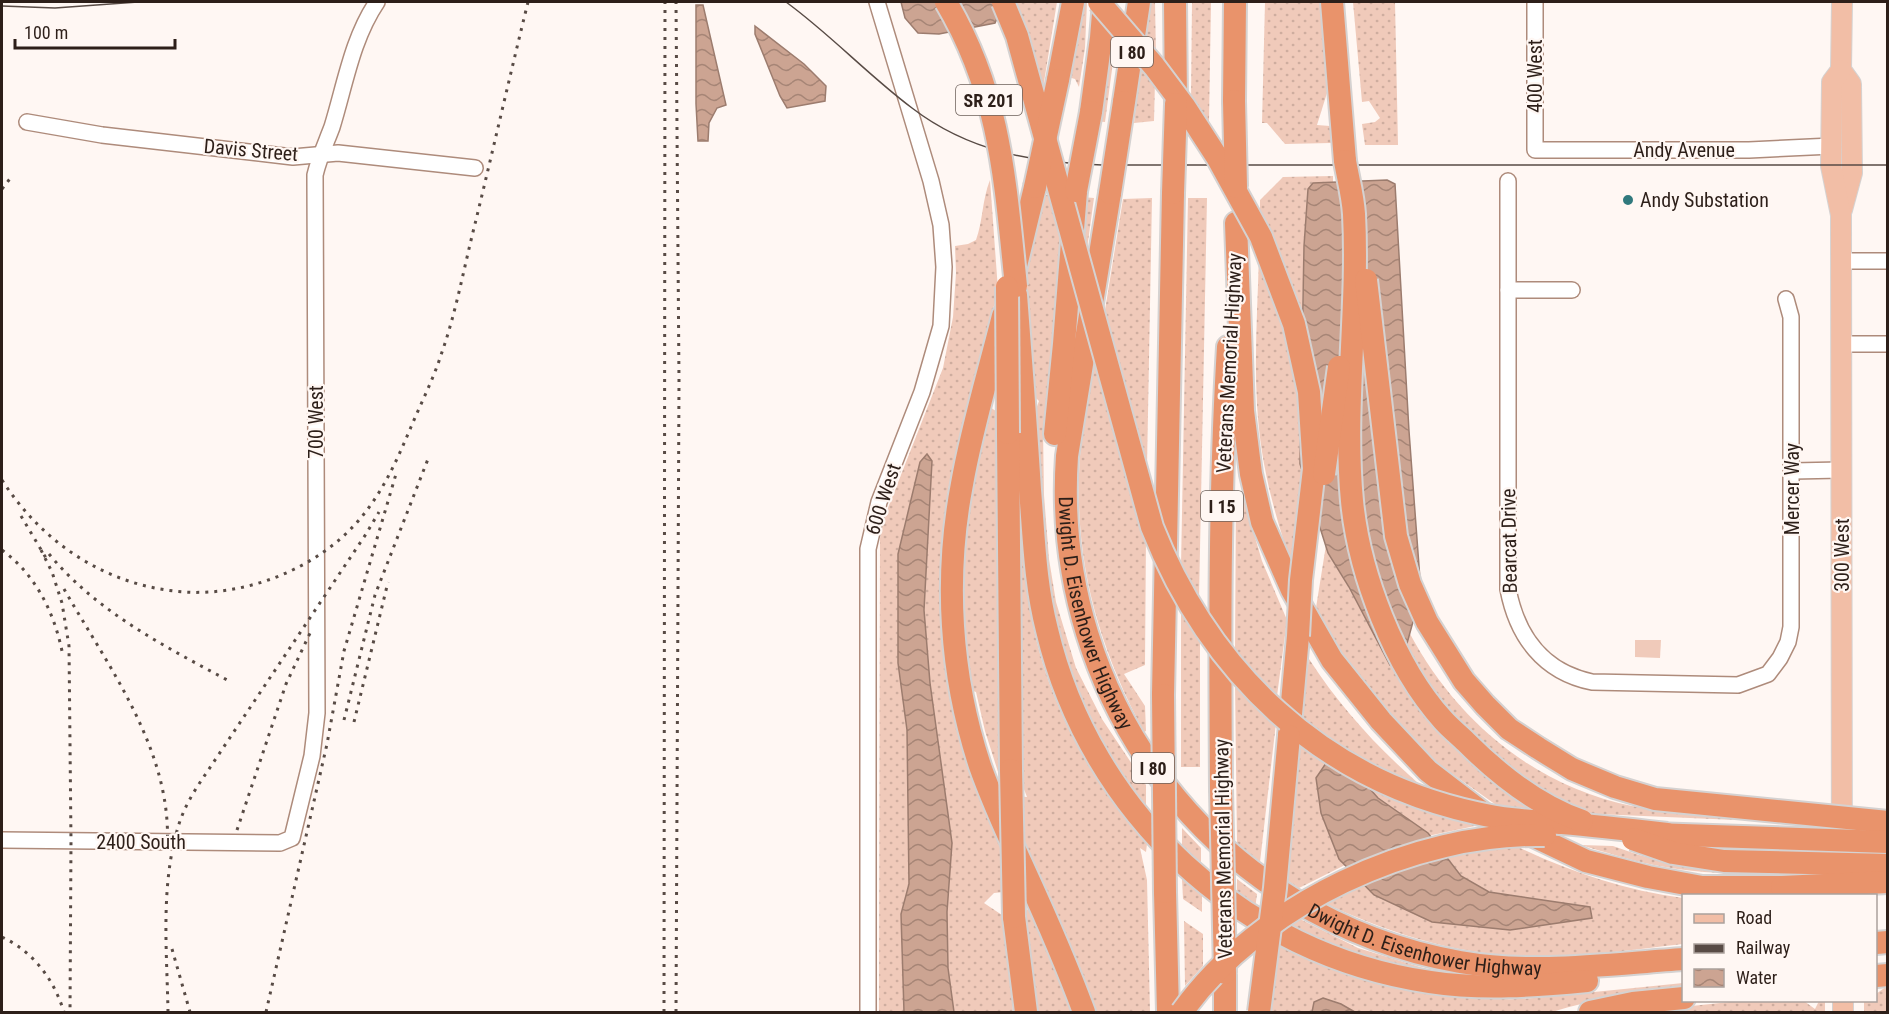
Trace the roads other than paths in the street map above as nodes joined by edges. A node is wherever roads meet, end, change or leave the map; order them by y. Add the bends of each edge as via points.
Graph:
1 (377, 2) edge
2 (877, 2) edge
3 (946, 2) edge
4 (1003, 2) edge
5 (1073, 2) edge
6 (1099, 2) edge
7 (1104, 2) edge
8 (1139, 2) edge
9 (1175, 2) edge
10 (1235, 2) edge
11 (1332, 2) edge
12 (1535, 2) edge
13 (1842, 2) edge
14 (1841, 70) junction
15 (27, 122) dead end
16 (1832, 146) junction
17 (1535, 150) joint
18 (320, 154) junction
19 (1345, 160) junction
20 (475, 168) dead end
21 (1508, 181) dead end
22 (1841, 215) junction
23 (1236, 223) junction
24 (1841, 261) junction
25 (1887, 261) edge
26 (1508, 290) junction
27 (1572, 290) dead end
28 (1786, 299) dead end
29 (1842, 344) junction
30 (1887, 344) edge
31 (1017, 433) junction
32 (1841, 470) junction
33 (1792, 471) junction
34 (1081, 616) junction
35 (1298, 636) junction
36 (1768, 674) joint
37 (1887, 822) edge
38 (1667, 834) junction
39 (2, 840) edge
40 (1887, 842) edge
41 (280, 843) joint
42 (1887, 865) edge
43 (1887, 882) edge
44 (1842, 894) edge
45 (1682, 959) edge
46 (1682, 968) edge
47 (1682, 998) edge
48 (868, 1012) edge
49 (1026, 1012) edge
50 (1084, 1012) edge
51 (1168, 1012) edge
52 (1182, 1012) edge
53 (1226, 1012) edge
54 (1259, 1012) edge
55 (1590, 1012) edge

1 - 18 street, 700 West via 360,36
2 - 48 street, 600 West via 931,181 941,225 944,267 941,326 922,392 879,502 868,549
3 - 31 highway, SR 201, bridge via 973,54 999,142 1016,286
4 - 38 highway, bridge via 1017,36 1152,527 1186,600 1230,664 1271,706 1318,744 1368,774 1413,794 1498,818
5 - 50 highway, bridge via 1035,187 962,482 953,548 952,616 961,692 980,766
6 - 35 highway, bridge via 1167,84 1217,157 1267,250 1294,324 1308,392 1314,470
7 - 34 highway, bridge via 1091,112 1076,191 1064,354 1051,458 1062,572
8 - 34 highway, Dwight D. Eisenhower Highway / I 80, bridge via 1066,465 1069,549
9 - 51 highway, bridge via 1163,695
10 - 23 highway, Veterans Memorial Highway / I 15, bridge
11 - 19 highway
12 - 17 street, 400 West
13 - 14 main road, 300 West
14 - 16 main road, 300 West via 1832,82
14 - 22 main road, 300 West via 1851,84 1852,173
15 - 18 street, Davis Street via 102,135 293,157
16 - 17 street, Andy Avenue
16 - 22 main road, 300 West via 1832,172
18 - 20 street, Davis Street via 349,153
18 - 41 street, 700 West via 315,175 317,713 312,756 292,838
19 - 35 highway, bridge via 1345,290 1340,362
19 - 37 highway, bridge via 1361,212 1396,536 1410,584 1427,622 1464,681 1509,729 1572,769 1615,787 1655,799
19 - 42 highway, bridge via 1354,212 1350,451 1353,504 1365,566 1385,627 1413,679 1443,720 1485,760 1534,796 1575,819 1673,853 1724,861
21 - 26 street, Bearcat Drive
22 - 24 main road, 300 West
23 - 43 highway, bridge via 1243,411 1262,522 1292,590 1332,660 1381,722 1428,771 1479,812 1586,861 1648,878 1702,887
23 - 53 highway, Veterans Memorial Highway / I 15, bridge via 1224,414 1221,789
24 - 25 street
24 - 29 main road, 300 West
26 - 27 street
26 - 36 street, Bearcat Drive via 1508,589 1522,633 1544,659 1576,678 1592,682 1738,685
28 - 33 street, Mercer Way via 1791,317
29 - 30 street
29 - 32 main road, 300 West
31 - 46 highway via 1039,589 1051,646 1069,701 1094,752 1126,801 1204,883 1250,916 1301,944 1355,965 1410,979 1466,986 1525,987
31 - 49 highway, bridge via 1011,770 1014,917
32 - 33 street
32 - 44 main road, 300 West
33 - 36 street, Mercer Way via 1791,627 1788,642
34 - 45 highway, Dwight D. Eisenhower Highway / I 80 via 1119,713 1172,793 1227,851 1307,908 1387,943 1480,965 1556,968
35 - 54 highway, bridge via 1275,888
38 - 40 highway, bridge
38 - 52 highway, bridge via 1473,839 1371,868 1327,889 1250,942
39 - 41 street, 2400 South
47 - 55 highway

